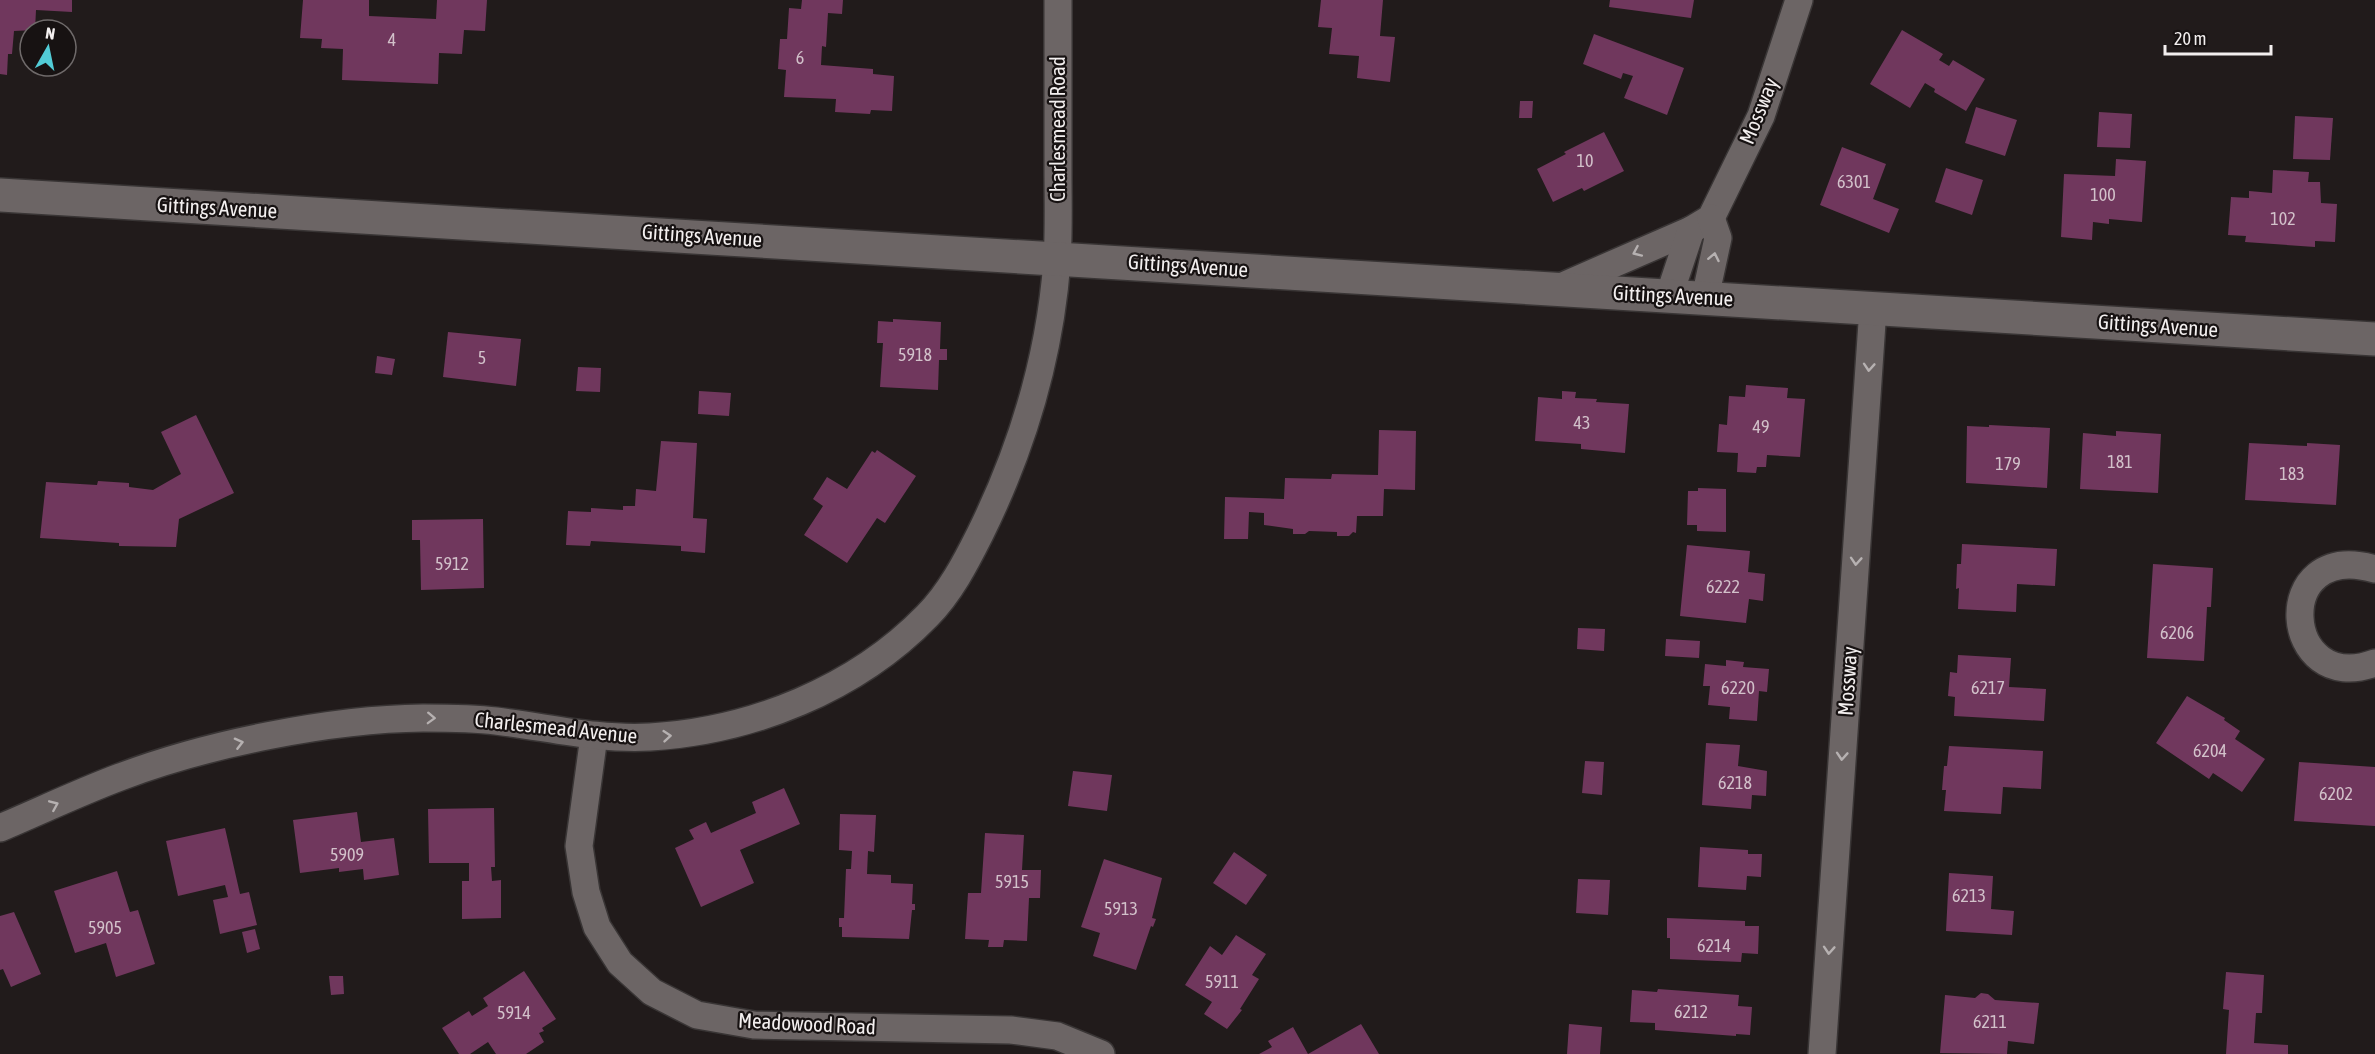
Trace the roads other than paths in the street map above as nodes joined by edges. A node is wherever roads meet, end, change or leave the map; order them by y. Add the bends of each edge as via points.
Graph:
1 (1058, 0) edge
2 (1799, 0) edge
3 (0, 195) edge
4 (1701, 224) junction
5 (1058, 258) junction
6 (1556, 289) junction
7 (1669, 296) junction
8 (1705, 298) junction
9 (1873, 308) junction
10 (2375, 339) edge
11 (2375, 569) edge
12 (2375, 663) edge
13 (594, 736) junction
14 (0, 828) edge
15 (1101, 1054) edge
16 (1822, 1054) edge

1 - 5 street, Charlesmead Road
2 - 4 street, Mossway via 1761,116
3 - 5 street, Gittings Avenue
4 -> 6 street
4 - 7 street, Mossway
8 -> 4 street via 1718,238
5 - 6 street, Gittings Avenue
13 -> 5 street, Charlesmead Avenue via 646,738 694,733 800,702 885,655 930,613 963,567 1013,462 1040,367
6 - 7 street, Gittings Avenue
7 - 8 street, Gittings Avenue
8 - 9 street, Gittings Avenue
9 - 10 street, Gittings Avenue
9 -> 16 street, Mossway
11 - 12 street via 2356,563 2338,564 2323,572 2309,584 2298,614 2302,634 2313,652 2329,664 2361,669
14 -> 13 street, Charlesmead Avenue via 122,776 258,739 343,724 422,718 492,720
13 - 15 street, Meadowood Road via 579,846 586,892 597,927 620,963 652,992 698,1015 754,1025 1011,1030 1057,1036

